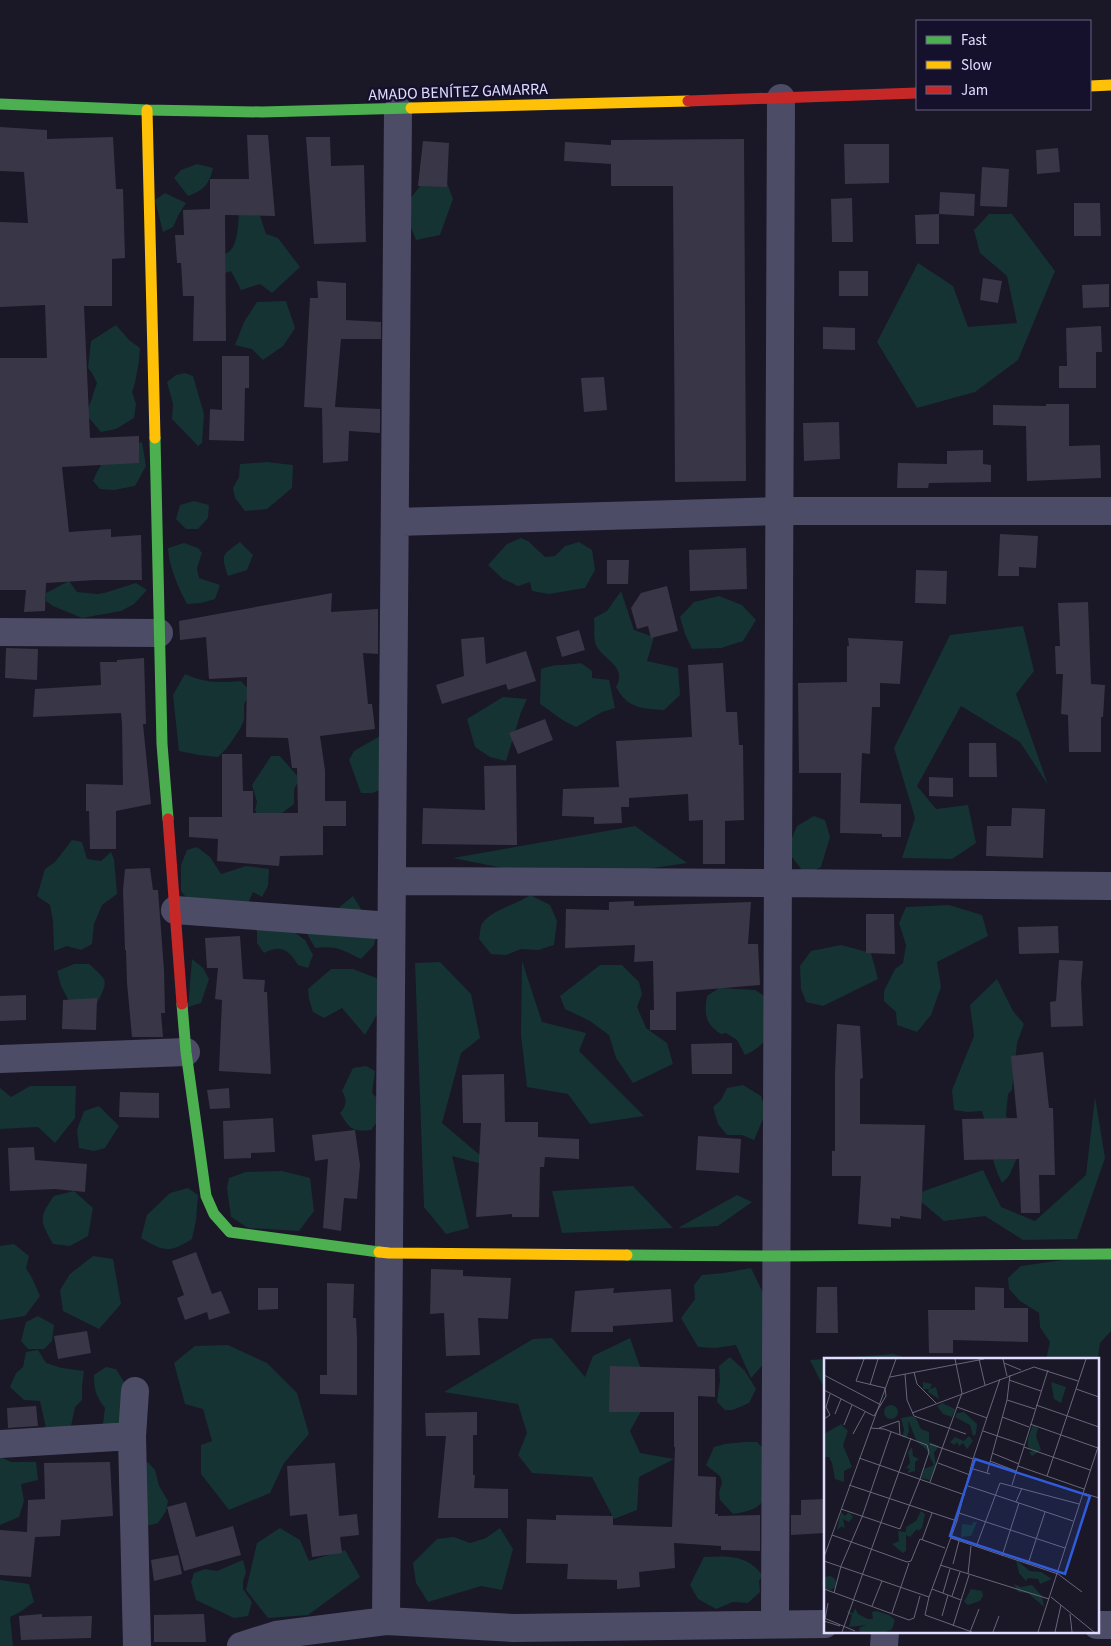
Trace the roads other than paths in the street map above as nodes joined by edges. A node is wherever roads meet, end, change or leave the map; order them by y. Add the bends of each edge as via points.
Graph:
1 (1111, 85) edge
2 (1091, 86) edge
3 (916, 93) edge
4 (781, 98) junction
5 (0, 104) edge
6 (147, 110) junction
7 (398, 110) junction
8 (780, 511) junction
9 (1111, 511) edge
10 (395, 522) junction
11 (0, 632) edge
12 (159, 633) junction
13 (392, 882) junction
14 (778, 883) junction
15 (1111, 886) edge
16 (175, 910) junction
17 (392, 926) junction
18 (186, 1052) junction
19 (0, 1059) edge
20 (389, 1253) junction
21 (1111, 1254) edge
22 (776, 1256) junction
23 (135, 1391) dead end
24 (132, 1436) junction
25 (0, 1444) edge
26 (386, 1621) junction
27 (775, 1624) junction
28 (824, 1624) edge
29 (1098, 1625) edge
30 (1111, 1625) edge
31 (513, 1637) edge
32 (137, 1646) edge
33 (241, 1646) edge

1 - 2 street
3 - 4 street, AMADO BENÍTEZ GAMARRA
4 - 7 street, AMADO BENÍTEZ GAMARRA
4 - 8 street
5 - 6 street, AMADO BENÍTEZ GAMARRA
6 - 7 street, AMADO BENÍTEZ GAMARRA
6 - 12 street
7 - 10 street
8 - 9 street
8 - 10 street
8 - 14 street
10 - 13 street
11 - 12 street
12 - 16 street via 162,744
13 - 14 street
13 - 17 street
14 - 15 street
14 - 22 street
16 - 17 street
16 - 18 street
17 - 20 street
18 - 19 street
18 - 20 street via 206,1196 214,1214 230,1232
20 - 22 street
20 - 26 street
21 - 22 street
22 - 27 street
23 - 24 street
24 - 25 street
24 - 32 street
26 - 31 street
26 - 33 street via 276,1635
27 - 28 street
27 - 31 street
29 - 30 street

